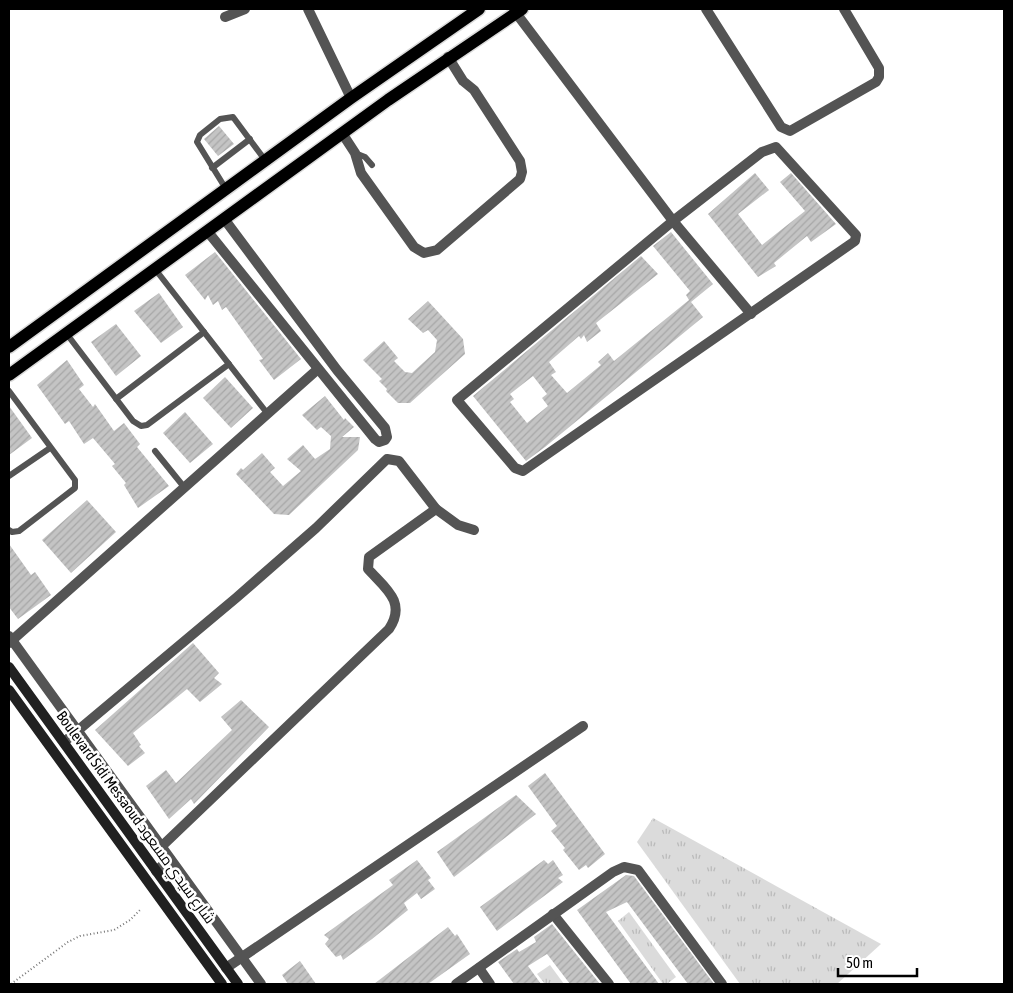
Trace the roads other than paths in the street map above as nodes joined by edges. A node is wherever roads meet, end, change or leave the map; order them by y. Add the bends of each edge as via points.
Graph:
1 (245, 9) edge
2 (308, 9) edge
3 (479, 9) edge
4 (706, 9) edge
5 (844, 9) edge
6 (519, 11) edge
7 (225, 17) dead end
8 (448, 57) junction
9 (350, 98) junction
10 (342, 133) junction
11 (250, 139) junction
12 (355, 153) junction
13 (265, 160) junction
14 (372, 165) dead end
15 (212, 168) junction
16 (226, 189) junction
17 (224, 220) junction
18 (673, 221) junction
19 (208, 232) junction
20 (155, 269) junction
21 (266, 276) junction
22 (252, 287) junction
23 (750, 314) junction
24 (204, 332) junction
25 (66, 333) junction
26 (9, 346) edge
27 (229, 364) junction
28 (318, 369) junction
29 (338, 370) junction
30 (9, 375) edge
31 (326, 379) junction
32 (9, 391) edge
33 (116, 399) junction
34 (267, 413) junction
35 (50, 448) junction
36 (155, 451) dead end
37 (9, 476) edge
38 (184, 487) junction
39 (436, 509) junction
40 (9, 530) edge
41 (474, 530) dead end
42 (10, 640) edge
43 (9, 667) edge
44 (9, 690) edge
45 (582, 726) dead end
46 (78, 731) junction
47 (64, 742) junction
48 (162, 847) junction
49 (170, 859) junction
50 (156, 871) junction
51 (553, 914) junction
52 (242, 958) junction
53 (226, 968) junction
54 (479, 968) junction
55 (222, 984) edge
56 (238, 984) edge
57 (261, 984) edge
58 (456, 984) edge
59 (490, 984) edge
60 (609, 984) edge
61 (722, 984) edge

1 - 7 street
2 - 9 street
3 - 9 main road
4 - 5 street via 781,127 790,131 880,77 879,68
6 - 8 main road
6 - 18 street
8 - 10 main road
8 - 12 street via 463,81 474,90 520,161 520,179 437,250 424,253 414,247 361,173
9 - 13 main road
10 - 12 street
10 - 17 main road
11 - 13 lane
11 - 15 lane
11 - 15 lane via 236,119 229,116 220,119 197,139
12 - 14 lane
13 - 16 main road
15 - 16 lane
16 - 26 main road
17 - 19 main road
17 - 21 street
18 - 23 street
18 - 23 street via 762,152 776,147 856,235 855,242
18 - 23 street via 457,400 515,468 523,470
19 - 20 main road
19 - 22 street
20 - 24 lane
20 - 25 main road
21 - 22 street
21 - 29 street
22 - 28 street
24 - 27 lane
24 - 33 lane
25 - 30 main road
25 - 33 lane
27 - 33 lane via 147,425 141,426 133,421
27 - 34 lane
28 - 31 street
28 - 34 street
29 - 31 street
29 - 31 street via 385,428 387,437 384,440 379,442 375,439
32 - 35 lane
34 - 38 street
35 - 37 lane
35 - 40 lane via 75,480 75,488 19,531
36 - 38 lane
38 - 42 street
39 - 41 street via 458,525
39 - 46 street via 400,461 387,459 316,528
39 - 48 street via 369,557 368,569 397,605 395,618 388,629
42 - 46 street
43 - 47 street, Boulevard Sidi Messaoud شارع سيدي مسعود
44 - 55 street, Boulevard Sidi Messaoud شارع سيدي مسعود
45 - 52 street
46 - 47 street
46 - 48 street
47 - 50 street, Boulevard Sidi Messaoud شارع سيدي مسعود
48 - 49 street
49 - 50 street
49 - 52 street
50 - 53 street, Boulevard Sidi Messaoud شارع سيدي مسعود
51 - 54 street
51 - 60 street
51 - 61 street via 621,868 634,867
52 - 53 street
52 - 57 street
53 - 56 street, Boulevard Sidi Messaoud شارع سيدي مسعود
54 - 58 street
54 - 59 street

